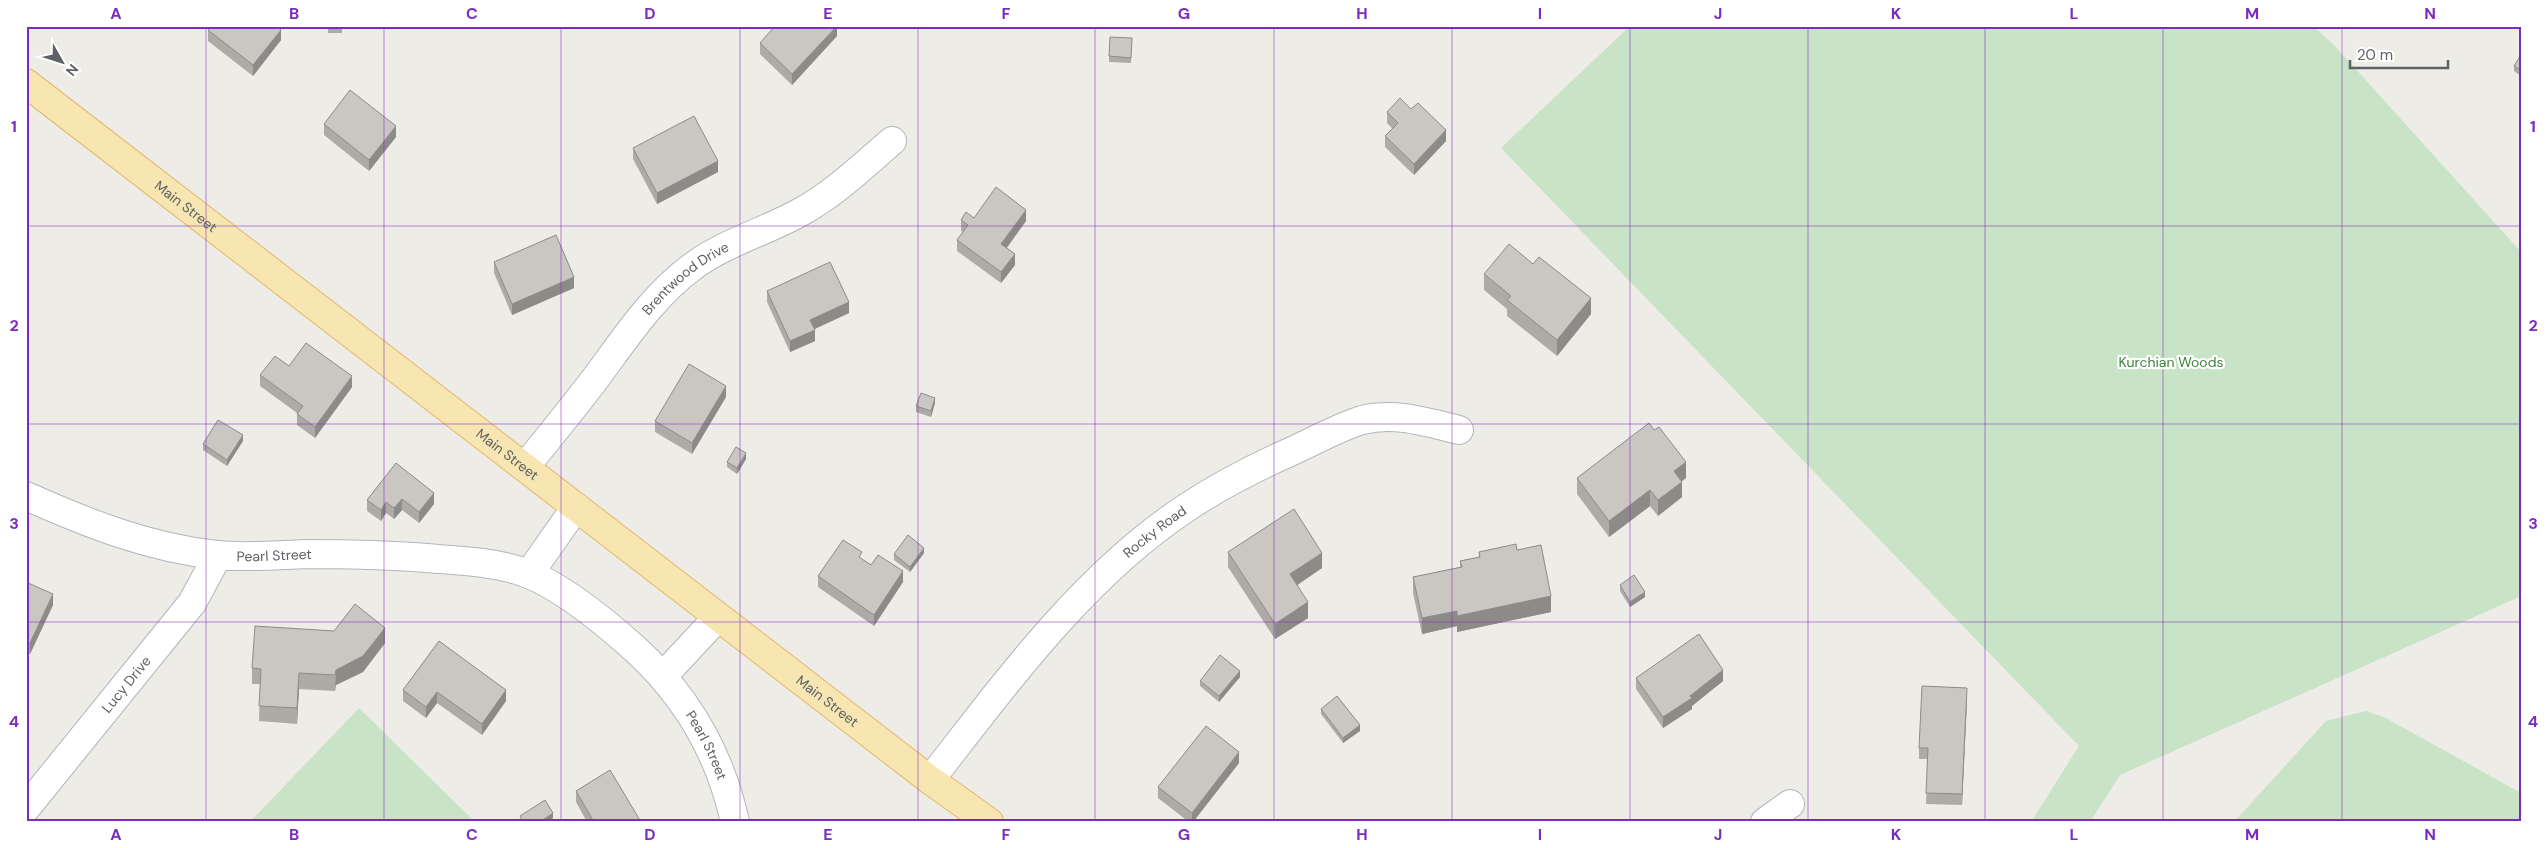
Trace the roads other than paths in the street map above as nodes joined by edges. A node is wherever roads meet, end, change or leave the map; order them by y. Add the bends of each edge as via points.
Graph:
1 (26, 83) edge
2 (892, 141) dead end
3 (1459, 430) dead end
4 (524, 467) junction
5 (26, 496) edge
6 (576, 507) junction
7 (218, 555) junction
8 (529, 574) junction
9 (718, 617) junction
10 (663, 676) junction
11 (930, 780) junction
12 (1790, 804) dead end
13 (26, 808) edge
14 (736, 822) edge
15 (989, 822) edge
16 (1766, 822) edge

1 - 4 main road, Main Street
2 - 4 street, Brentwood Drive via 850,178 800,213 714,253 676,280 630,330
3 - 11 street, Rocky Road via 1405,417 1362,420 1268,462 1186,509 1144,540 1070,609
4 - 6 main road, Main Street
5 - 7 street, Pearl Street via 113,532 168,547
6 - 8 street
6 - 9 main road, Main Street
7 - 8 street, Pearl Street via 374,554 479,563
7 - 13 street, Lucy Drive via 192,603
8 - 10 street, Pearl Street via 601,620
9 - 10 street
9 - 11 main road, Main Street
10 - 14 street, Pearl Street via 692,714 714,754 728,789
11 - 15 main road, Main Street
12 - 16 street

